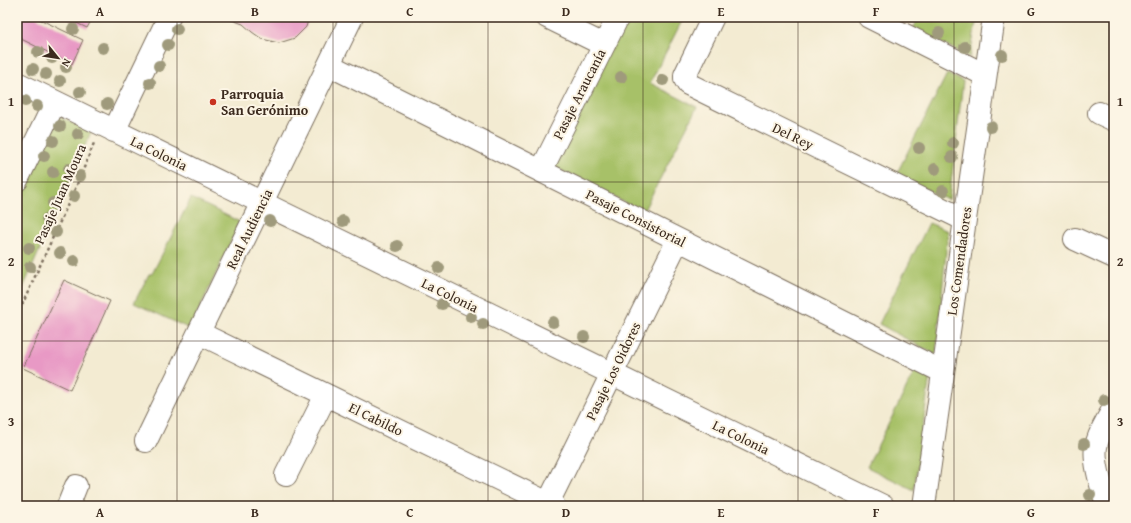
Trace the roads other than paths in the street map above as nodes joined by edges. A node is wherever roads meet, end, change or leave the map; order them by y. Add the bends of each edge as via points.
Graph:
1 (169, 17) edge
2 (352, 17) edge
3 (547, 17) edge
4 (618, 17) edge
5 (713, 17) edge
6 (869, 17) edge
7 (994, 17) edge
8 (604, 45) junction
9 (329, 65) junction
10 (985, 75) junction
11 (17, 83) edge
12 (55, 102) junction
13 (108, 128) junction
14 (541, 171) junction
15 (17, 180) edge
16 (262, 203) junction
17 (965, 220) junction
18 (1075, 239) dead end
19 (678, 240) junction
20 (1114, 258) edge
21 (198, 333) junction
22 (943, 372) junction
23 (612, 373) junction
24 (326, 395) junction
25 (1114, 407) edge
26 (146, 441) dead end
27 (1106, 443) edge
28 (286, 474) dead end
29 (76, 486) dead end
30 (551, 504) edge
31 (68, 506) edge
32 (883, 506) edge
33 (924, 506) edge
34 (1107, 506) edge

1 - 13 street
2 - 9 street, Real Audiencia
3 - 8 street
4 - 8 street, Pasaje Araucanía
5 - 17 street, Del Rey via 685,75 688,84
6 - 10 street
7 - 10 street, Los Comendadores
8 - 14 street, Pasaje Araucanía
9 - 14 street, Pasaje Consistorial
9 - 16 street, Real Audiencia
10 - 17 street, Los Comendadores
11 - 12 street, La Colonia
12 - 13 street, La Colonia
12 - 15 street
13 - 16 street, La Colonia
14 - 19 street, Pasaje Consistorial
16 - 21 street, Real Audiencia
16 - 23 street, La Colonia
17 - 22 street, Los Comendadores
18 - 20 street
19 - 22 street, Pasaje Consistorial
19 - 23 street, Pasaje Los Oidores
21 - 24 street, El Cabildo
21 - 26 street, Real Audiencia
22 - 33 street, Los Comendadores
23 - 30 street, Pasaje Los Oidores
23 - 32 street, La Colonia
24 - 28 street
24 - 30 street, El Cabildo
25 - 27 street
27 - 34 street via 1095,448 1095,459
29 - 31 street

